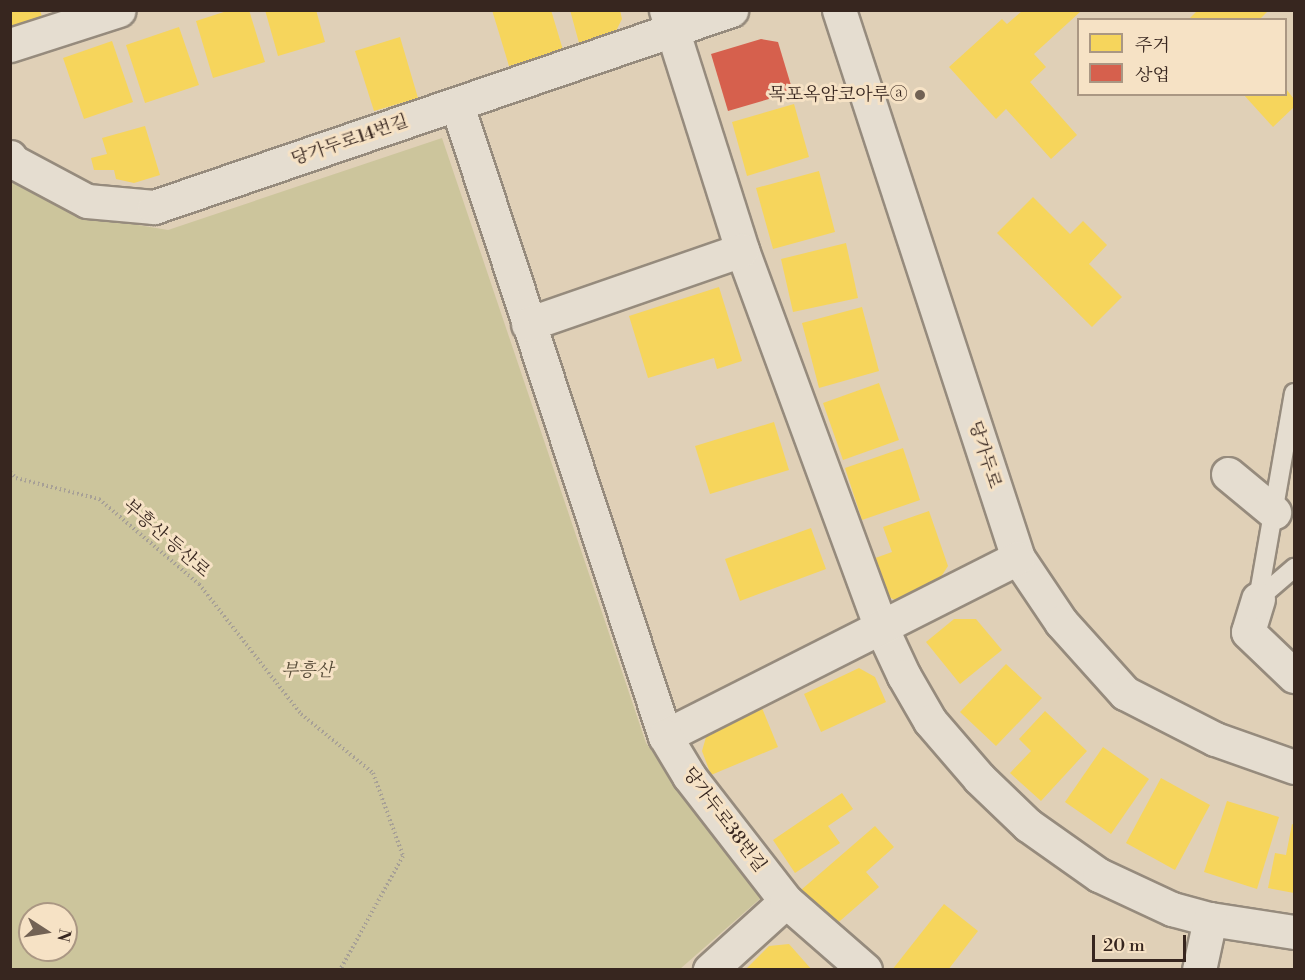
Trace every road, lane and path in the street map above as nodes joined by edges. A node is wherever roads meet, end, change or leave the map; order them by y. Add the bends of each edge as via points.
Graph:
1 (119, 10) edge
2 (731, 10) edge
3 (840, 10) edge
4 (670, 20) edge
5 (10, 45) edge
6 (457, 105) junction
7 (10, 157) edge
8 (742, 250) junction
9 (528, 324) junction
10 (1294, 393) edge
11 (1290, 451) edge
12 (10, 472) edge
13 (1228, 474) dead end
14 (1274, 512) junction
15 (1018, 558) junction
16 (1294, 567) edge
17 (1258, 599) junction
18 (881, 627) junction
19 (1294, 676) edge
20 (665, 736) junction
21 (1294, 767) edge
22 (786, 901) junction
23 (1210, 919) junction
24 (1294, 933) edge
25 (340, 969) edge
26 (710, 969) edge
27 (865, 969) edge
28 (1198, 969) edge

1 - 5 street
2 - 4 street, 당가두로14번길
3 - 15 street, 당가두로
4 - 6 street, 당가두로14번길
4 - 8 street
6 - 7 street, 당가두로14번길 via 154,207 87,201
6 - 9 street, 당가두로38번길
8 - 9 street
8 - 18 street
9 - 20 street, 당가두로38번길
10 - 11 lane
11 - 14 lane
12 - 25 path, 부흥산 등산로 via 16,478 99,499 199,584 301,714 373,772 404,856
13 - 14 street
14 - 17 lane
15 - 18 street
15 - 21 street, 당가두로 via 1061,622 1125,693 1215,739
16 - 17 lane
17 - 19 street via 1248,632
18 - 20 street
18 - 23 street via 930,721 979,778 1028,825 1099,875 1172,909
20 - 22 street, 당가두로38번길 via 689,776
22 - 26 street
22 - 27 street, 당가두로38번길
23 - 24 street
23 - 28 street

